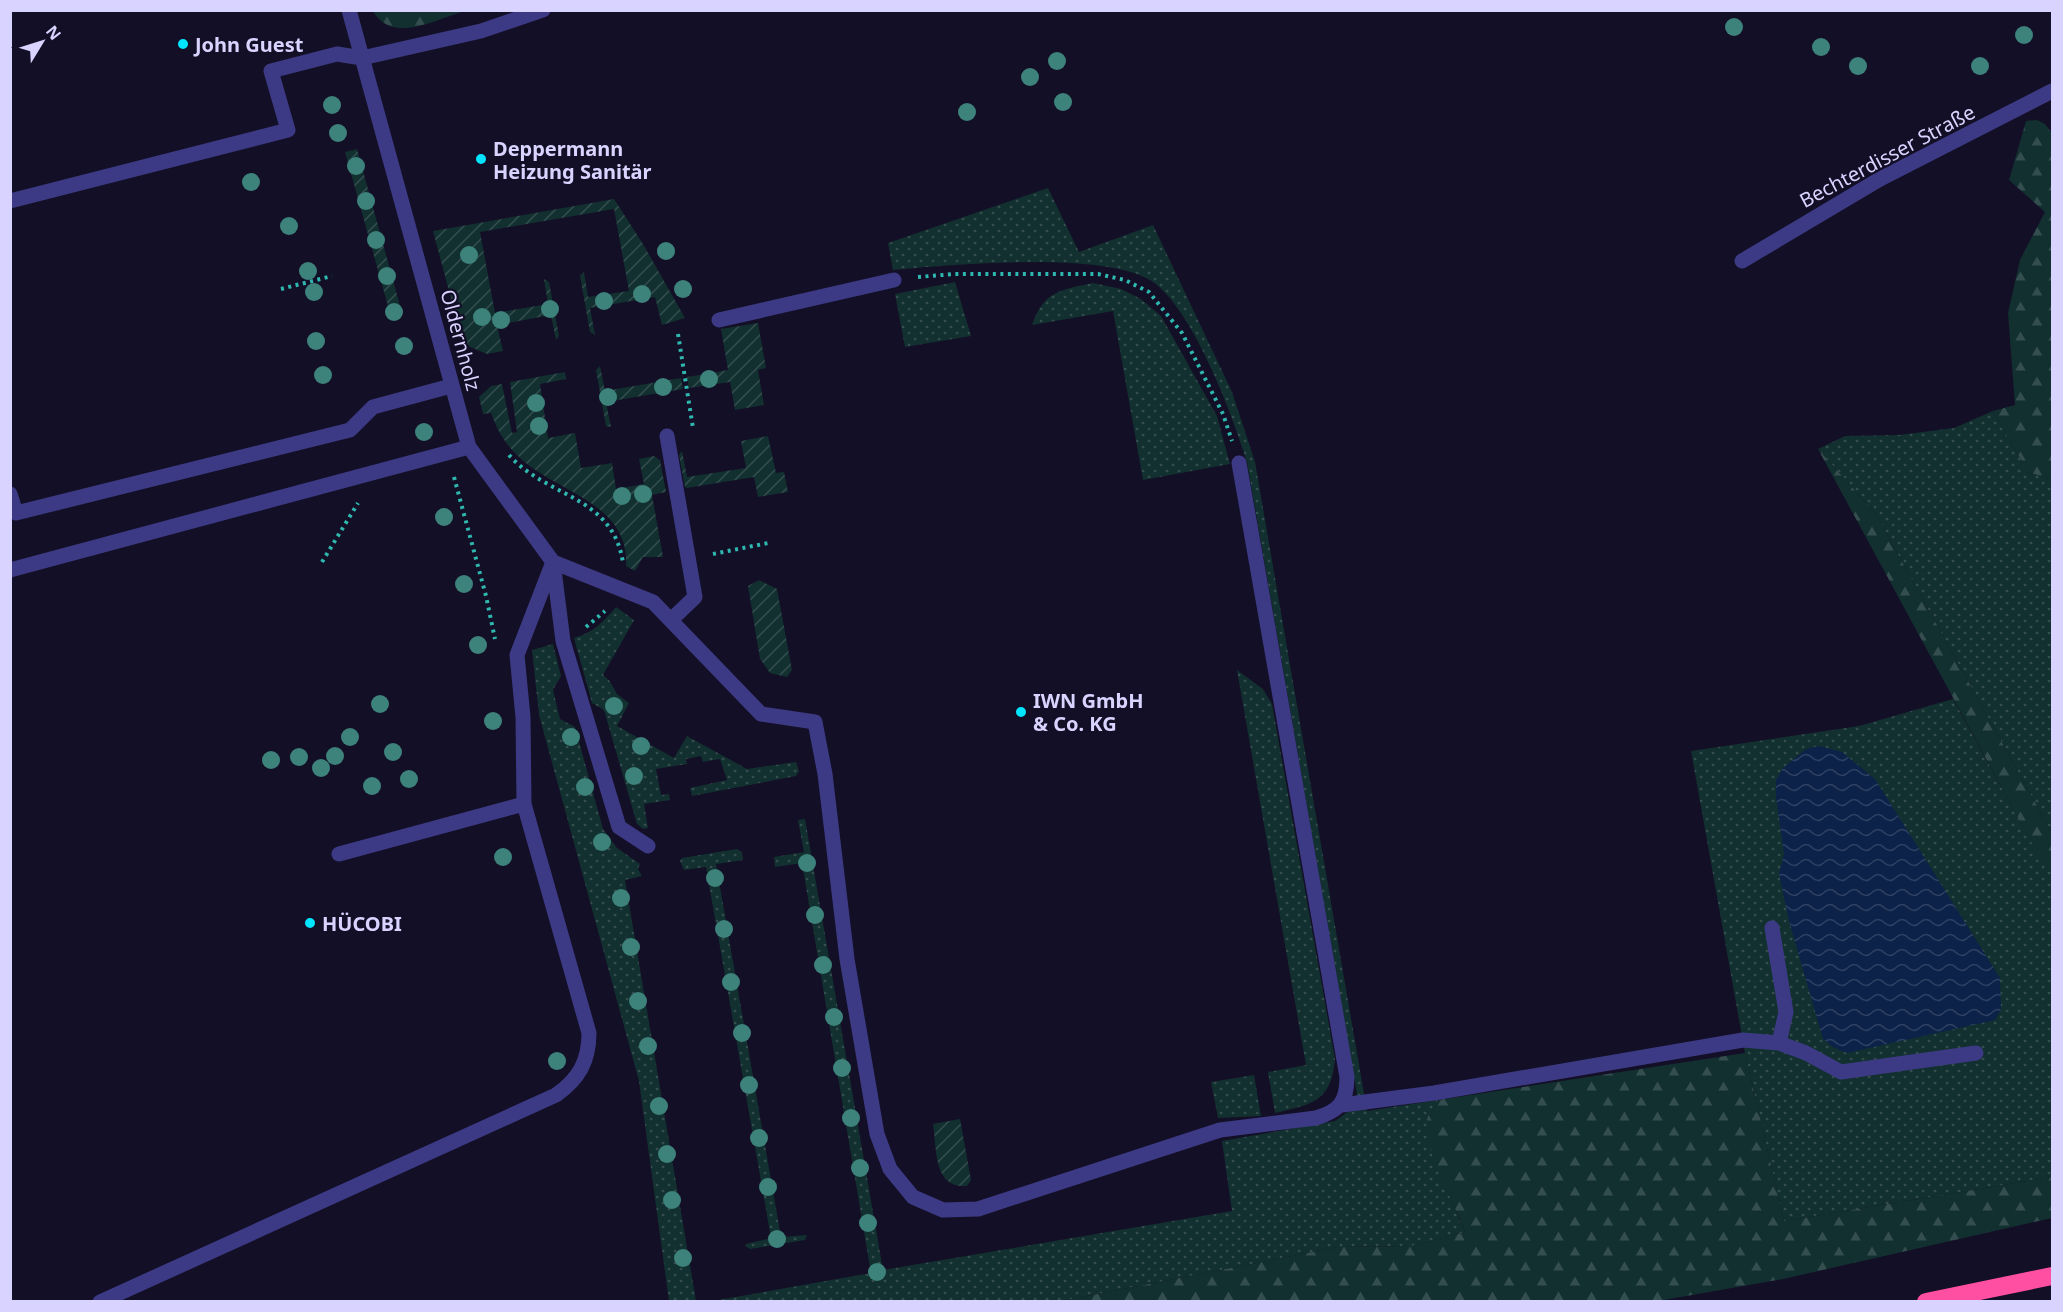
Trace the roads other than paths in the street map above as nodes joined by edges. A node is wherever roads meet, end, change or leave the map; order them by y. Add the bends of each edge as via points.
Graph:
1 (349, 10) edge
2 (543, 10) edge
3 (362, 58) junction
4 (2052, 91) edge
5 (10, 201) edge
6 (1742, 261) dead end
7 (894, 280) road end
8 (719, 320) dead end
9 (452, 386) junction
10 (667, 436) dead end
11 (469, 447) junction
12 (1239, 463) road end
13 (10, 494) edge
14 (553, 562) junction
15 (10, 570) edge
16 (671, 621) junction
17 (524, 804) junction
18 (648, 846) dead end
19 (339, 854) dead end
20 (1772, 928) dead end
21 (1779, 1043) junction
22 (1976, 1053) dead end
23 (1342, 1106) junction
24 (2052, 1276) edge
25 (100, 1302) edge
26 (1926, 1302) edge

1 - 3 street, Oldernholz
2 - 3 street via 481,31
3 - 5 street via 337,54 271,71 288,130
3 - 9 street, Oldernholz
4 - 6 street, Bechterdisser Straße via 1880,179
7 - 8 street
9 - 11 street, Oldernholz
9 - 13 street via 373,407 350,430 16,513
10 - 16 street via 695,597
11 - 14 street, Oldernholz
11 - 15 street
12 - 23 street via 1347,1077
14 - 16 street via 653,602
14 - 17 street via 517,655 524,717
14 - 18 street via 563,641 619,826
16 - 23 street via 761,714 815,722 847,958 877,1134 890,1169 914,1197 943,1210 978,1209 1220,1130 1316,1118
17 - 19 street
17 - 25 street via 589,1033 589,1051 571,1084 556,1095
20 - 21 street via 1786,1012
21 - 22 street via 1841,1072
21 - 23 street via 1743,1040
24 - 26 highway

